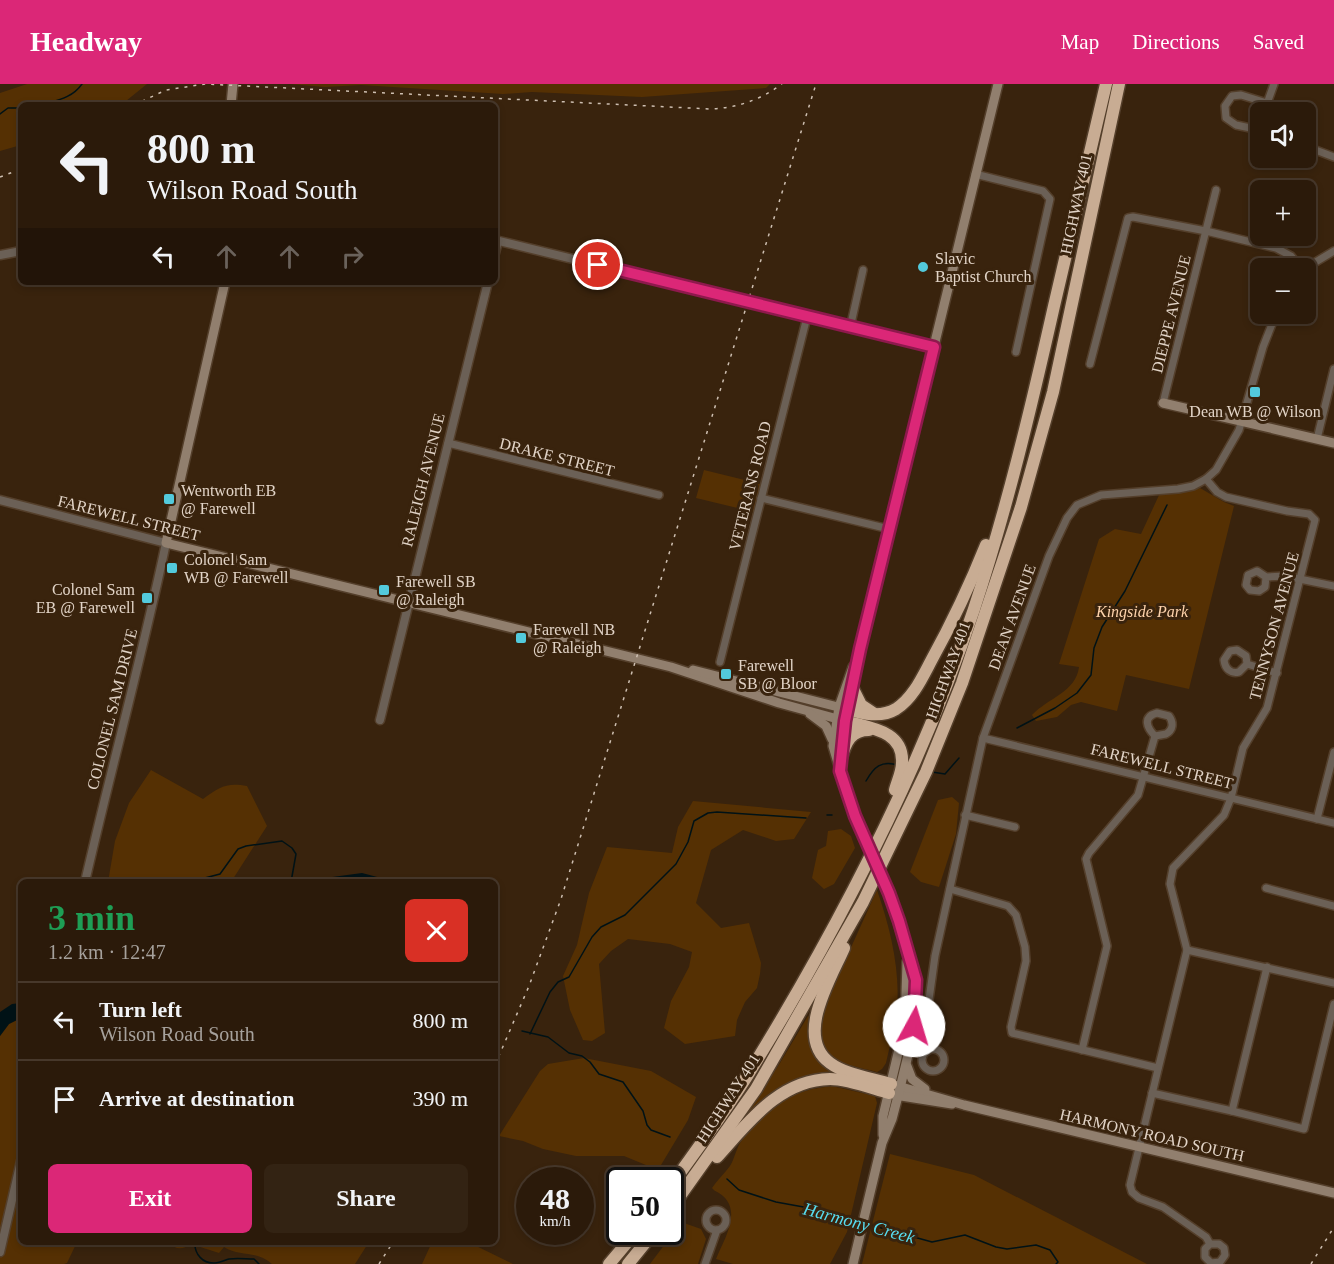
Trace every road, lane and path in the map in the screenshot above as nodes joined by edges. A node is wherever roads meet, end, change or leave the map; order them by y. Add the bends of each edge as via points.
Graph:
1 (233, 84) edge
2 (998, 84) edge
3 (1106, 84) edge
4 (1119, 84) edge
5 (1274, 84) edge
6 (231, 102) edge
7 (1264, 102) edge
8 (1267, 102) edge
9 (1250, 127) edge
10 (1316, 150) edge
11 (1334, 157) edge
12 (975, 174) junction
13 (1216, 190) dead end
14 (1206, 231) junction
15 (498, 240) edge
16 (1334, 251) edge
17 (18, 252) edge
18 (0, 255) edge
19 (1293, 258) edge
20 (1316, 263) edge
21 (863, 270) dead end
22 (224, 285) edge
23 (487, 285) edge
24 (807, 317) junction
25 (1272, 324) edge
26 (850, 328) junction
27 (934, 347) junction
28 (1016, 352) dead end
29 (1090, 364) dead end
30 (1334, 369) edge
31 (1163, 403) joint
32 (1242, 422) junction
33 (1317, 439) junction
34 (448, 443) junction
35 (1334, 443) edge
36 (1021, 451) junction
37 (1206, 479) junction
38 (659, 495) dead end
39 (761, 498) junction
40 (0, 500) edge
41 (889, 529) junction
42 (166, 543) junction
43 (1266, 577) dead end
44 (1301, 579) junction
45 (1334, 586) edge
46 (409, 603) junction
47 (860, 649) junction
48 (720, 662) dead end
49 (1247, 664) dead end
50 (671, 667) junction
51 (1276, 673) junction
52 (853, 689) junction
53 (800, 709) junction
54 (842, 714) junction
55 (877, 715) junction
56 (380, 720) dead end
57 (876, 729) junction
58 (1155, 736) dead end
59 (982, 738) junction
60 (832, 740) junction
61 (1334, 752) edge
62 (840, 758) junction
63 (840, 771) junction
64 (1144, 777) junction
65 (1231, 798) junction
66 (965, 815) junction
67 (1317, 819) junction
68 (1334, 823) edge
69 (1015, 827) dead end
70 (883, 829) junction
71 (86, 879) edge
72 (1266, 888) dead end
73 (950, 889) junction
74 (863, 902) junction
75 (1334, 906) edge
76 (1187, 950) junction
77 (907, 951) junction
78 (1267, 967) junction
79 (1334, 983) edge
80 (1334, 1004) edge
81 (1082, 1050) junction
82 (927, 1051) dead end
83 (906, 1063) junction
84 (1158, 1068) junction
85 (895, 1090) junction
86 (1152, 1094) junction
87 (935, 1095) junction
88 (964, 1105) junction
89 (1232, 1111) junction
90 (1139, 1147) junction
91 (684, 1167) edge
92 (18, 1174) edge
93 (1332, 1192) edge
94 (684, 1193) joint
95 (717, 1230) dead end
96 (1210, 1244) dead end
97 (625, 1245) edge
98 (643, 1245) edge
99 (0, 1252) edge
100 (609, 1264) edge
101 (628, 1264) edge
102 (705, 1264) edge
103 (853, 1264) edge

1 - 6 main road
2 - 12 main road
3 - 36 highway, HIGHWAY 401
4 - 74 highway, HIGHWAY 401 via 1053,392 1021,507 962,683 926,772
5 - 8 street
7 - 9 street via 1241,94 1232,96 1225,106 1226,118
10 - 11 street
12 - 27 main road
12 - 28 street via 1043,192 1050,199
13 - 14 street, DIEPPE AVENUE
14 - 19 street via 1276,248
14 - 29 street via 1133,217 1126,221
14 - 31 street, DIEPPE AVENUE
15 - 24 street
16 - 20 street
17 - 18 street
21 - 26 street
22 - 42 main road
23 - 34 street, RALEIGH AVENUE
24 - 26 street
24 - 39 street, VETERANS ROAD
25 - 32 street
26 - 27 street
27 - 41 main road
30 - 33 street
31 - 32 main road
32 - 33 main road
32 - 37 street via 1221,462
33 - 35 main road
34 - 38 street, DRAKE STREET
34 - 46 street, RALEIGH AVENUE
36 - 55 highway via 953,622 913,693 897,709
36 - 70 highway, HIGHWAY 401 via 974,609 914,765
37 - 44 street, TENNYSON AVENUE via 1227,497 1314,517
37 - 59 street, DEAN AVENUE via 1178,489 1101,495 1077,505 1048,556
39 - 41 street
39 - 48 street, VETERANS ROAD
40 - 42 street, FAREWELL STREET
41 - 47 main road
42 - 46 main road, FAREWELL STREET
42 - 71 street, COLONEL SAM DRIVE
43 - 44 street
44 - 45 street
44 - 51 street, TENNYSON AVENUE
46 - 50 main road, FAREWELL STREET
46 - 56 street, RALEIGH AVENUE
47 - 52 main road
47 - 54 main road via 844,687
49 - 51 street
50 - 53 main road, FAREWELL STREET
50 - 54 main road, FAREWELL STREET via 676,665
51 - 65 street, TENNYSON AVENUE via 1267,708 1243,748
52 - 54 main road
52 - 55 highway via 861,705
53 - 54 main road, FAREWELL STREET
53 - 60 main road via 821,721
54 - 55 highway
54 - 57 highway
54 - 60 main road
54 - 62 main road
57 - 62 highway via 852,735
57 - 70 highway via 894,738 901,747 902,764
58 - 64 street
59 - 64 street, FAREWELL STREET
59 - 66 street, DEAN AVENUE
60 - 63 main road
61 - 67 street
62 - 63 main road
63 - 77 main road, bridge via 862,834 889,893
64 - 65 street, FAREWELL STREET
64 - 81 street via 1138,795 1086,859 1107,946
65 - 67 street, FAREWELL STREET
65 - 76 street, TENNYSON AVENUE via 1224,815 1170,874
66 - 69 street
66 - 73 street, DEAN AVENUE
67 - 68 street, FAREWELL STREET
70 - 91 highway, HIGHWAY 401 via 784,1015
72 - 75 street
73 - 81 street via 1008,906 1016,915 1026,962 1012,1033
73 - 82 street, DEAN AVENUE via 934,956 924,1036
74 - 85 highway via 816,1014 814,1035 819,1052 830,1063
74 - 94 highway, HIGHWAY 401 via 756,1089
76 - 78 street
76 - 84 street, TENNYSON AVENUE
77 - 83 main road via 917,997
77 - 85 main road via 907,1006
78 - 79 street
78 - 89 street
80 - 89 street via 1304,1129
81 - 84 street
83 - 85 main road
83 - 87 main road via 914,1081
84 - 86 street, TENNYSON AVENUE
85 - 87 main road, HARMONY ROAD SOUTH
85 - 88 main road, HARMONY ROAD SOUTH via 943,1104
85 - 94 highway via 831,1079 812,1081 785,1092 758,1111
85 - 103 main road via 883,1116 882,1143
86 - 89 street
86 - 90 street, TENNYSON AVENUE
87 - 88 main road, HARMONY ROAD SOUTH
88 - 90 main road, HARMONY ROAD SOUTH
90 - 93 main road, HARMONY ROAD SOUTH
90 - 96 street, TENNYSON AVENUE via 1130,1185 1132,1192 1163,1207 1206,1237
92 - 99 street
95 - 102 street
97 - 100 highway
98 - 101 highway

